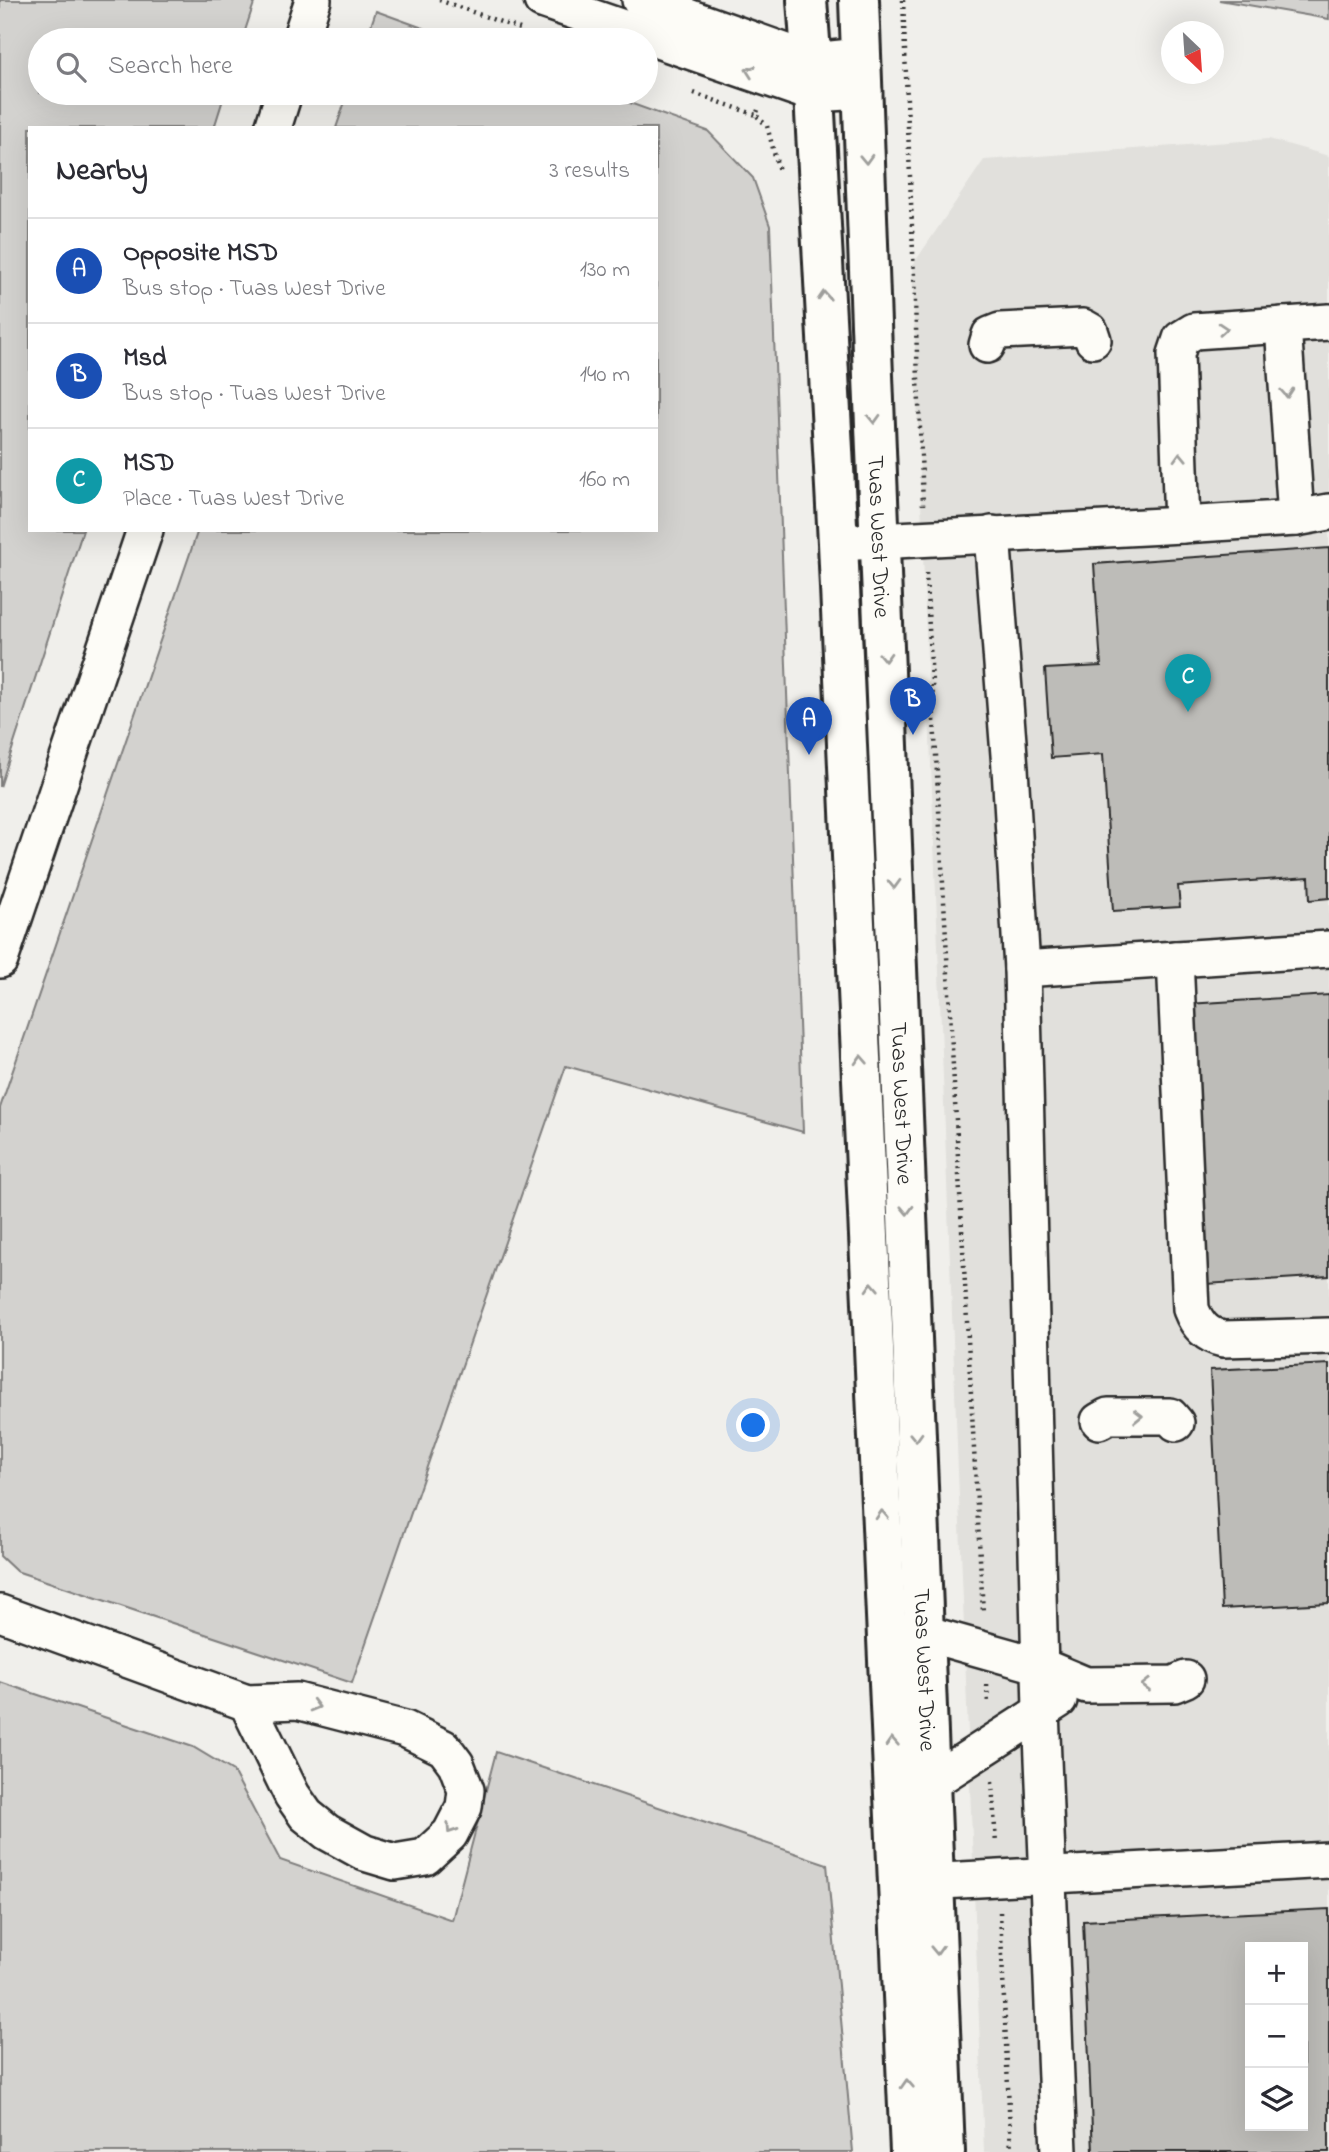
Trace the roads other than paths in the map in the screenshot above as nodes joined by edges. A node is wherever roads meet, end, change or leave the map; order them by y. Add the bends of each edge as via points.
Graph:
1 (313, 0) edge
2 (542, 0) edge
3 (640, 0) edge
4 (807, 0) edge
5 (859, 0) edge
6 (304, 28) edge
7 (639, 28) edge
8 (658, 33) edge
9 (863, 73) junction
10 (813, 78) junction
11 (280, 105) edge
12 (273, 126) edge
13 (1329, 322) edge
14 (1283, 325) junction
15 (1093, 340) dead end
16 (987, 345) dead end
17 (1312, 515) edge
18 (1182, 526) junction
19 (144, 532) edge
20 (992, 534) junction
21 (880, 540) junction
22 (838, 542) junction
23 (1329, 949) edge
24 (1175, 959) junction
25 (0, 960) edge
26 (1022, 970) junction
27 (1329, 1336) edge
28 (1098, 1421) dead end
29 (1176, 1423) dead end
30 (0, 1613) edge
31 (924, 1633) junction
32 (1041, 1666) junction
33 (1186, 1679) dead end
34 (1096, 1685) junction
35 (247, 1703) junction
36 (1041, 1710) junction
37 (912, 1782) junction
38 (1329, 1860) edge
39 (1048, 1875) junction
40 (916, 1883) junction
41 (910, 2152) edge
42 (946, 2152) edge
43 (1059, 2152) edge

1 - 6 street
7 -> 2 street
3 - 10 street
4 - 10 main road, Tuas West Drive
5 - 9 main road, Tuas West Drive
10 -> 8 street
9 - 10 street
9 -> 21 main road, Tuas West Drive
22 -> 10 main road, Tuas West Drive
11 - 12 street
13 - 14 street
14 -> 17 street
18 -> 14 street via 1176,354 1181,339 1194,331
15 - 16 street via 1083,327 1000,331 990,335
17 - 18 street
18 - 20 street
19 - 25 street
20 - 21 street
20 - 26 street
21 - 22 street
21 -> 31 main road, Tuas West Drive
37 -> 22 main road, Tuas West Drive
23 - 24 street
24 - 26 street
24 - 27 street via 1195,1319 1202,1329 1223,1339
26 - 32 street
28 -> 29 street via 1108,1416 1170,1416
30 - 35 street
31 - 32 street
31 - 37 main road, Tuas West Drive
32 - 34 street
32 - 36 street
33 -> 34 street via 1174,1684
34 - 36 street
35 -> 35 street via 298,1701 405,1729 444,1748 466,1790 464,1807 450,1834 425,1857 395,1862 365,1853 327,1832 306,1815 292,1795
36 - 37 street via 990,1744
36 - 39 street
37 - 40 main road, Tuas West Drive
38 - 39 street
39 - 40 street
39 - 43 street
41 -> 40 main road, Tuas West Drive
40 -> 42 main road, Tuas West Drive

